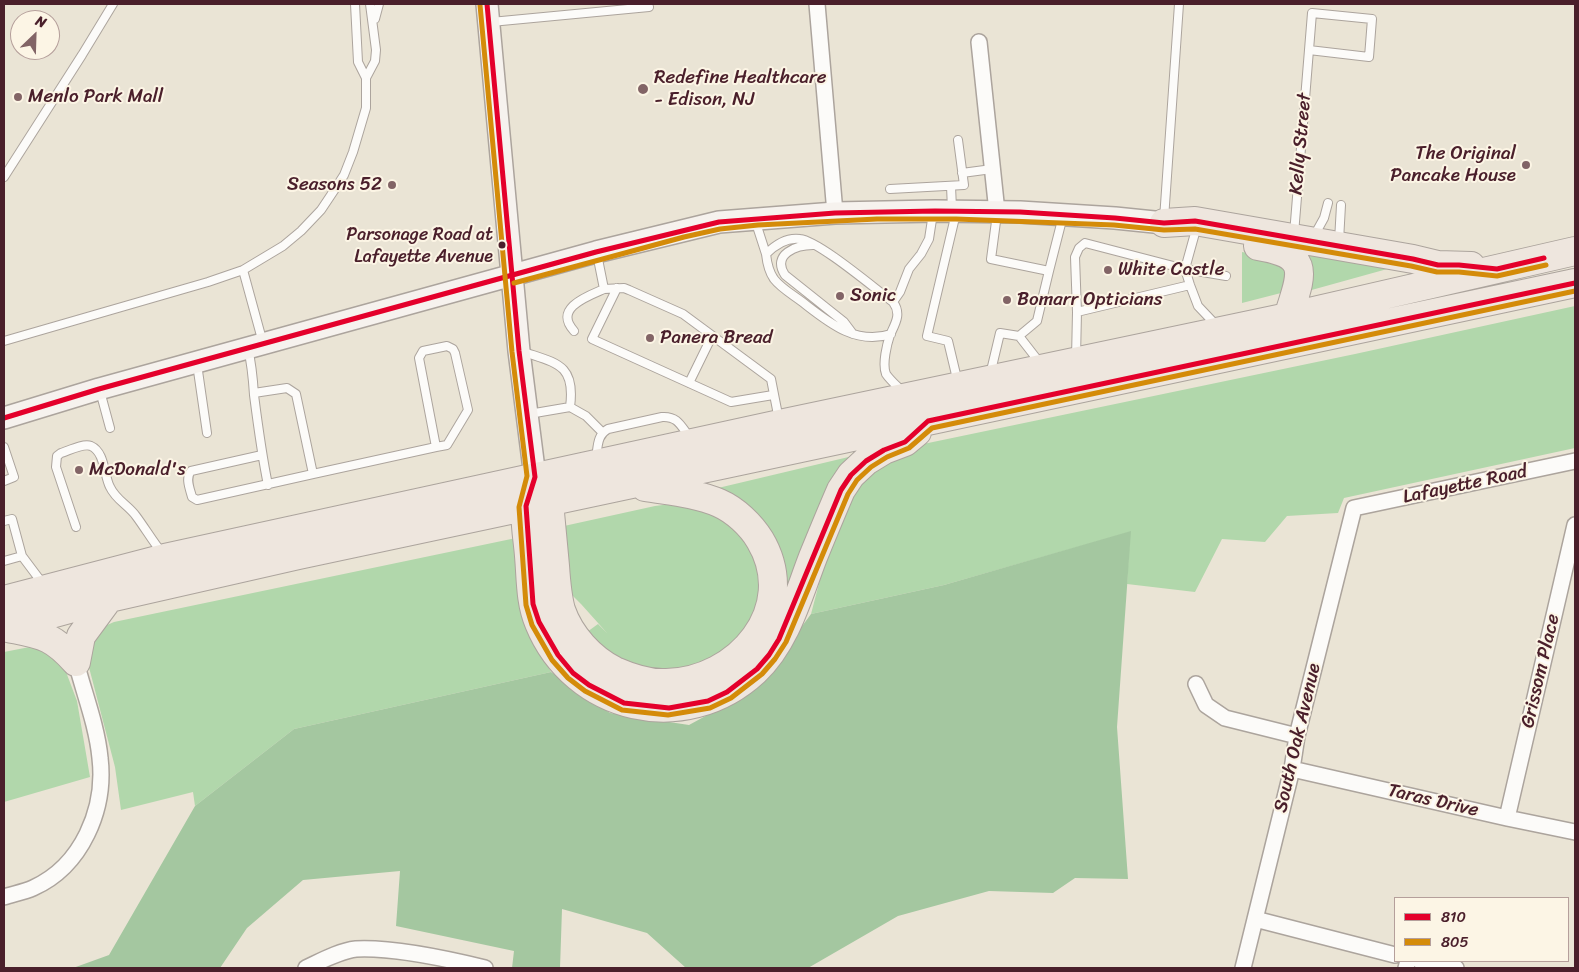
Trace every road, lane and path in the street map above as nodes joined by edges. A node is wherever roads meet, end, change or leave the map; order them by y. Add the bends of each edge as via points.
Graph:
1 (112, 4) edge
2 (355, 4) edge
3 (370, 4) edge
4 (379, 4) edge
5 (817, 4) edge
6 (1179, 4) edge
7 (649, 8) dead end
8 (486, 10) edge
9 (374, 26) junction
10 (979, 42) dead end
11 (1309, 50) junction
12 (366, 78) junction
13 (958, 140) dead end
14 (992, 169) junction
15 (962, 173) junction
16 (4, 177) edge
17 (951, 186) junction
18 (890, 189) dead end
19 (904, 200) junction
20 (1328, 203) dead end
21 (1342, 205) dead end
22 (947, 211) junction
23 (997, 212) junction
24 (835, 214) junction
25 (1063, 215) junction
26 (754, 218) junction
27 (1164, 223) junction
28 (1195, 233) junction
29 (1302, 240) junction
30 (815, 244) junction
31 (1338, 246) junction
32 (1575, 251) edge
33 (596, 252) junction
34 (766, 254) junction
35 (1186, 269) junction
36 (1497, 269) junction
37 (243, 270) junction
38 (1049, 271) junction
39 (512, 276) junction
40 (1226, 276) dead end
41 (1575, 283) edge
42 (1190, 284) junction
43 (617, 288) junction
44 (604, 289) junction
45 (893, 302) junction
46 (1077, 312) junction
47 (1288, 317) junction
48 (574, 331) dead end
49 (1223, 331) junction
50 (853, 334) junction
51 (891, 334) junction
52 (712, 336) junction
53 (1019, 336) junction
54 (4, 341) edge
55 (256, 346) junction
56 (519, 351) junction
57 (196, 362) junction
58 (1076, 362) junction
59 (1044, 369) junction
60 (989, 381) junction
61 (689, 383) junction
62 (959, 388) junction
63 (99, 389) junction
64 (254, 393) junction
65 (773, 395) junction
66 (908, 398) junction
67 (570, 407) junction
68 (527, 414) junction
69 (4, 418) edge
70 (928, 421) junction
71 (780, 424) junction
72 (110, 428) dead end
73 (602, 432) junction
74 (208, 433) dead end
75 (694, 443) junction
76 (4, 448) edge
77 (436, 448) junction
78 (262, 454) junction
79 (1575, 461) edge
80 (595, 464) junction
81 (313, 474) junction
82 (534, 477) junction
83 (4, 481) edge
84 (631, 484) junction
85 (268, 486) junction
86 (537, 504) junction
87 (1354, 508) joint
88 (4, 521) edge
89 (1575, 525) edge
90 (76, 527) dead end
91 (22, 556) junction
92 (165, 558) junction
93 (5, 559) edge
94 (1570, 567) edge
95 (46, 588) junction
96 (109, 598) junction
97 (4, 600) edge
98 (4, 627) edge
99 (76, 662) junction
100 (1196, 684) dead end
101 (1297, 736) junction
102 (1292, 769) junction
103 (1508, 818) junction
104 (1575, 832) edge
105 (4, 898) edge
106 (1255, 919) junction
107 (1394, 955) edge
108 (1425, 962) edge
109 (306, 968) edge
110 (485, 968) edge
111 (1244, 968) edge
112 (1456, 968) edge

1 - 16 lane
2 - 12 lane via 358,62
3 - 9 lane
4 - 9 lane
5 - 24 street
6 - 27 lane
7 - 8 lane
8 - 39 street
9 - 12 lane via 375,61
10 - 14 street
11 - 11 lane, Kelly Street via 1312,13 1372,19 1369,57
11 - 29 lane, Kelly Street
12 - 37 lane via 366,108 353,152 335,190 301,231
13 - 15 lane
14 - 15 lane
14 - 23 street
15 - 17 lane via 964,185
17 - 19 lane
17 - 22 lane
18 - 19 lane
19 - 22 street
19 - 24 street
20 - 29 lane via 1319,228
21 - 31 lane
22 - 23 street
22 - 45 lane via 909,269
22 - 62 lane via 927,336 948,341
23 - 25 street
23 - 38 lane via 991,259
24 - 26 street
25 - 27 street
25 - 38 lane
26 - 33 street via 719,222
26 - 34 lane
27 - 28 highway
27 - 29 highway via 1195,220
28 - 35 lane
28 - 47 highway via 1279,249 1292,256 1300,278
29 - 31 highway
30 - 34 lane via 798,238 777,244
30 - 45 lane
30 - 50 lane via 789,251 783,260 783,272 844,322
31 - 36 highway via 1438,265
32 - 36 highway
33 - 39 street
33 - 44 lane
34 - 50 lane via 767,265 776,282 835,328
35 - 40 lane
35 - 42 lane
35 - 46 lane via 1085,243 1076,257
36 - 47 highway
37 - 54 lane
37 - 55 lane
38 - 53 lane via 1037,321
39 - 55 street
39 - 56 street
41 - 70 highway
42 - 46 lane
42 - 49 lane via 1198,306
43 - 44 lane
43 - 52 lane via 630,290 676,311
43 - 61 lane via 592,339
44 - 48 lane via 572,306 567,318
45 - 51 lane via 898,316
46 - 58 lane
47 - 49 highway
49 - 58 highway
50 - 51 lane via 875,338
51 - 66 lane via 884,367 886,374
52 - 61 lane
52 - 65 lane via 771,379
53 - 59 lane
53 - 60 lane via 1000,333
55 - 57 street
55 - 64 lane
56 - 67 lane via 563,368 568,374
56 - 68 street
57 - 63 street
57 - 74 lane
58 - 59 highway
59 - 60 highway
60 - 62 highway
61 - 65 lane via 731,402
62 - 66 highway
63 - 69 street
63 - 72 lane
64 - 78 lane
64 - 81 lane via 286,388 296,394
65 - 71 lane
66 - 71 highway
67 - 68 lane
67 - 73 lane via 586,416
68 - 82 street
70 - 84 highway
70 - 86 highway via 905,442 866,461 851,475 841,490 792,611 769,655 727,692 690,705 669,708 624,703 589,685 558,655 539,622 533,604
71 - 75 highway
73 - 75 lane via 670,416
73 - 80 lane
75 - 80 highway
76 - 83 lane via 14,478
77 - 77 lane via 419,358 423,351 447,346 455,353 468,410 446,445
77 - 81 lane
78 - 85 lane
78 - 85 lane via 194,469 188,473 188,479 192,497 197,500
79 - 87 street, Lafayette Road
80 - 82 highway
81 - 85 lane
82 - 86 highway
82 - 92 highway
84 - 86 highway
84 - 86 highway via 695,495 720,503 752,528 767,552 774,583 765,622 746,648 716,671 680,682 643,681 607,667 590,653 569,627 562,611
86 - 96 highway
87 - 101 street, South Oak Avenue
88 - 91 lane via 12,519
89 - 94 street, Grissom Place
90 - 92 lane via 55,461 61,453 91,446 101,458 109,486 135,515
91 - 93 lane
91 - 95 lane
92 - 95 highway
94 - 103 street, Grissom Place
95 - 97 highway
96 - 98 highway
96 - 99 highway via 81,636
98 - 99 highway via 42,635 60,645
99 - 105 street via 100,756 102,775 98,806 83,841 62,868 33,888
100 - 101 street via 1206,705 1225,718
101 - 102 street, South Oak Avenue
102 - 103 street, Taras Drive
102 - 106 street, South Oak Avenue
103 - 104 street, Taras Drive
106 - 107 street
106 - 111 street, South Oak Avenue
108 - 112 street
109 - 110 street via 354,950 387,950

